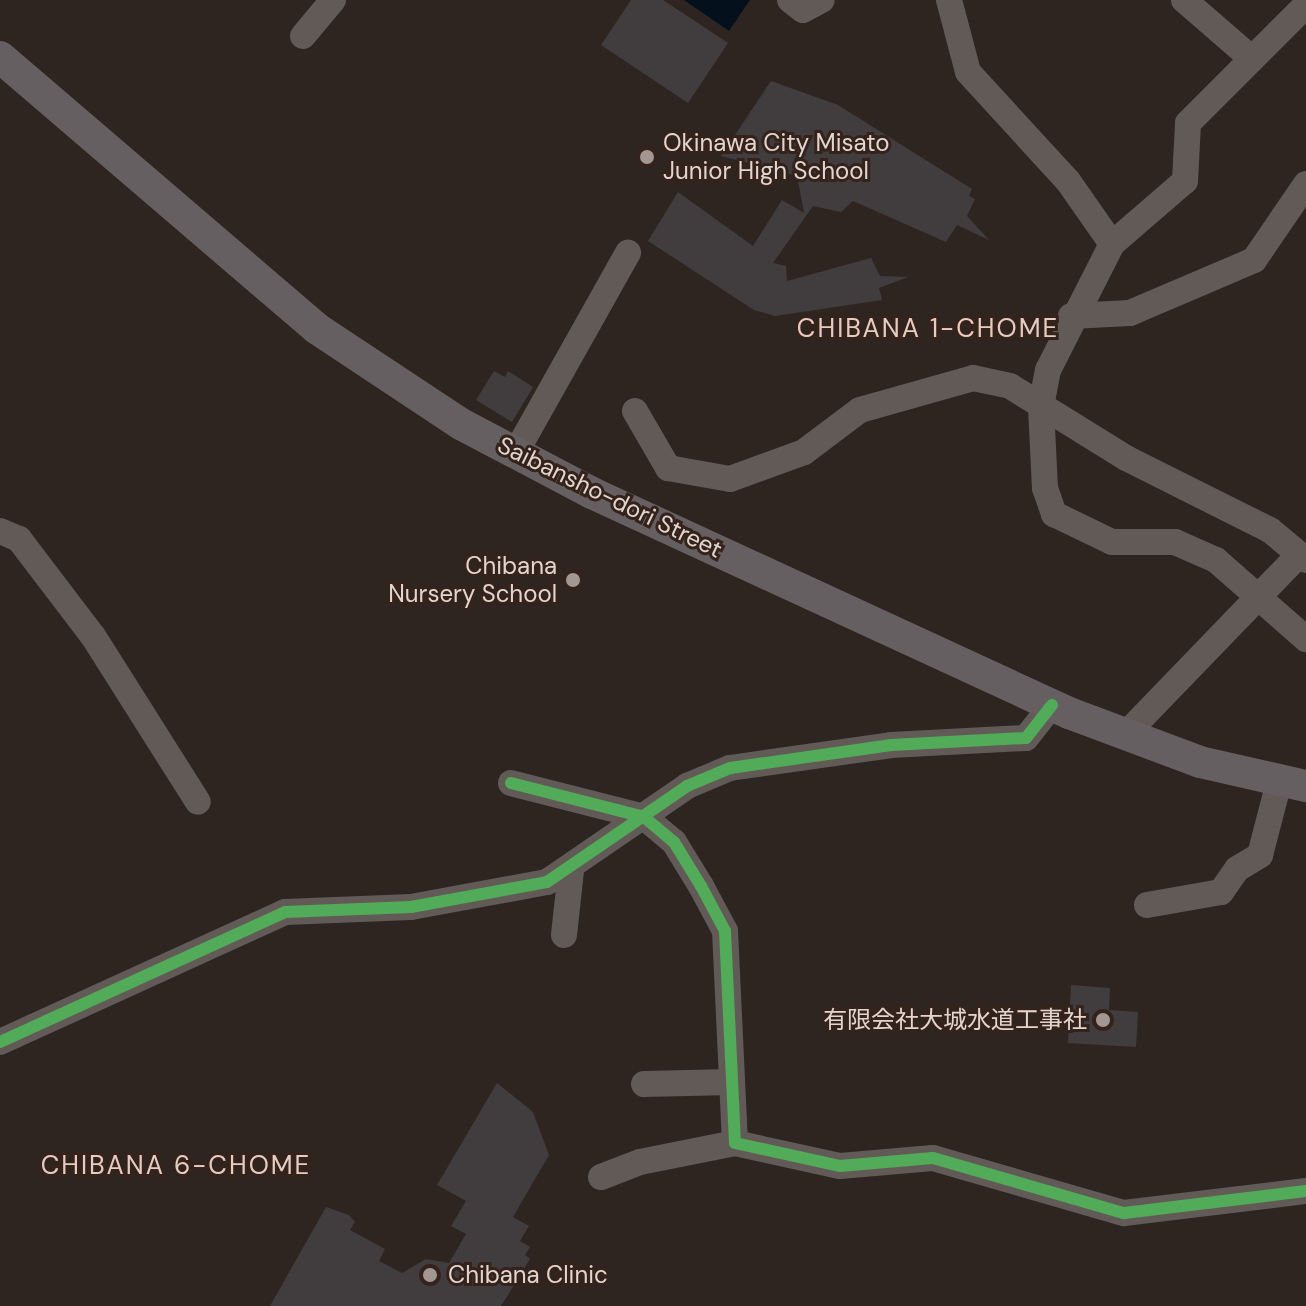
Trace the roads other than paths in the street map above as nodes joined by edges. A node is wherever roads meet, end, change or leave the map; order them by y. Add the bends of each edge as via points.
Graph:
1 (333, 0) edge
2 (790, 0) edge
3 (822, 0) edge
4 (949, 0) edge
5 (1184, 0) edge
6 (1306, 5) edge
7 (303, 36) dead end
8 (0, 57) edge
9 (1252, 59) junction
10 (1306, 184) edge
11 (1112, 244) junction
12 (628, 253) dead end
13 (1071, 316) junction
14 (1041, 407) junction
15 (635, 411) dead end
16 (515, 454) junction
17 (0, 531) edge
18 (1302, 557) edge
19 (1261, 594) junction
20 (1306, 639) edge
21 (1052, 705) junction
22 (1125, 735) junction
23 (511, 783) dead end
24 (1292, 784) edge
25 (198, 802) dead end
26 (644, 817) junction
27 (571, 871) junction
28 (1147, 905) dead end
29 (564, 935) dead end
30 (0, 1042) edge
31 (732, 1082) junction
32 (644, 1084) dead end
33 (735, 1143) junction
34 (601, 1177) dead end
35 (1306, 1191) edge

1 - 7 street
2 - 3 street via 803,10
4 - 11 street via 968,72 1068,181
5 - 9 street
6 - 9 street
8 - 16 main road, Saibansho-dori Street via 316,328 416,397
9 - 11 street via 1188,123 1185,181
10 - 13 street via 1254,260 1130,313
11 - 13 street
12 - 16 street
13 - 14 street via 1048,370
14 - 15 street via 1010,386 973,378 860,410 804,452 730,479 668,468
14 - 18 street via 1270,530
14 - 19 street via 1045,488 1054,514 1112,542 1175,542 1216,560
16 - 21 main road, Saibansho-dori Street
17 - 25 street via 19,539 93,636
18 - 19 street
19 - 20 street
19 - 22 street
21 - 22 main road, Saibansho-dori Street
21 - 26 street via 1026,738 891,745 730,768 687,786
22 - 24 main road, Saibansho-dori Street
23 - 26 street
24 - 28 street via 1260,855 1237,869 1221,892
26 - 27 street
26 - 31 street via 674,842 725,931
27 - 29 street
27 - 30 street via 519,892 476,899 285,912
31 - 32 street
31 - 33 street
33 - 34 street via 640,1162
33 - 35 street via 840,1166 933,1158 1124,1213

